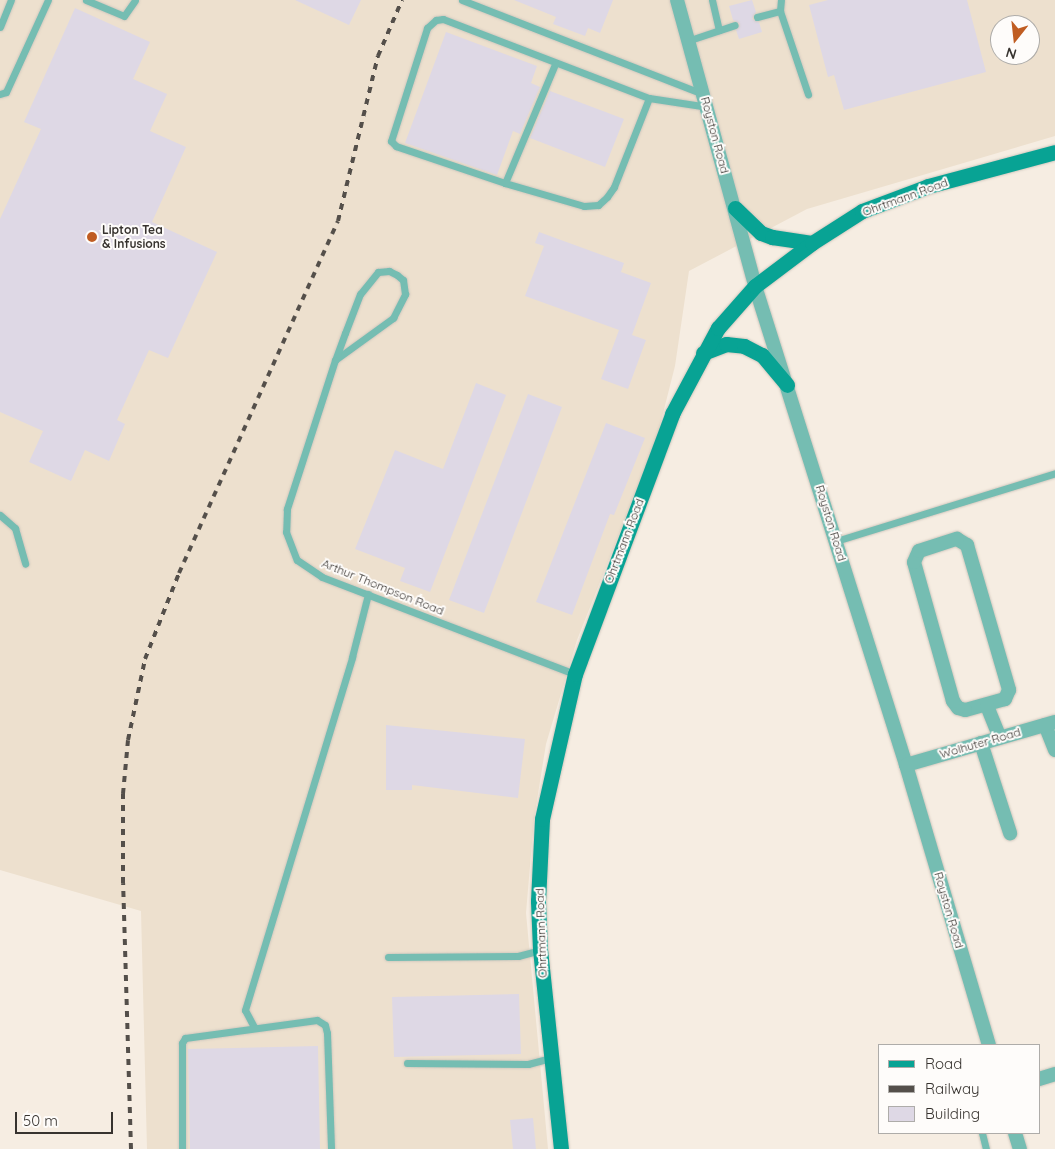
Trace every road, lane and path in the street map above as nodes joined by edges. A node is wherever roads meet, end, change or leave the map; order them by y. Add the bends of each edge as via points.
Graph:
1 (11, 0) edge
2 (48, 0) edge
3 (86, 0) edge
4 (134, 0) edge
5 (462, 0) edge
6 (676, 0) edge
7 (712, 0) edge
8 (781, 0) edge
9 (780, 11) junction
10 (757, 17) dead end
11 (735, 25) dead end
12 (0, 27) edge
13 (719, 30) junction
14 (690, 40) junction
15 (555, 64) junction
16 (0, 94) edge
17 (808, 94) dead end
18 (649, 98) junction
19 (706, 101) junction
20 (1055, 152) edge
21 (506, 183) junction
22 (735, 208) junction
23 (812, 243) junction
24 (755, 286) junction
25 (703, 353) junction
26 (335, 360) junction
27 (788, 386) junction
28 (1055, 473) edge
29 (0, 516) edge
30 (836, 541) junction
31 (25, 564) dead end
32 (368, 594) junction
33 (575, 674) junction
34 (987, 706) junction
35 (1050, 723) edge
36 (999, 736) junction
37 (982, 743) junction
38 (1055, 750) edge
39 (906, 765) junction
40 (1010, 833) dead end
41 (540, 949) junction
42 (388, 957) dead end
43 (254, 1027) junction
44 (988, 1044) edge
45 (551, 1058) junction
46 (407, 1063) dead end
47 (1055, 1074) edge
48 (1040, 1079) edge
49 (982, 1134) edge
50 (1015, 1134) edge
51 (182, 1149) edge
52 (331, 1149) edge
53 (560, 1149) edge
54 (986, 1149) edge
55 (1020, 1149) edge

1 - 12 lane
2 - 16 lane via 6,92
3 - 4 lane via 124,16
5 - 19 lane
6 - 14 street, Royston Road
7 - 13 lane
8 - 9 lane
9 - 10 lane
9 - 17 lane
11 - 13 lane
13 - 14 lane
14 - 19 street, Royston Road
15 - 18 lane
15 - 21 lane
15 - 21 lane via 443,19 426,28 391,141 396,146
18 - 19 lane
18 - 21 lane via 614,187 598,204 584,206
19 - 22 street, Royston Road
20 - 23 main road, Ohrtmann Road via 928,186 862,212
22 - 23 main road via 772,237
22 - 24 street, Royston Road
23 - 24 main road, Ohrtmann Road
24 - 25 main road, Ohrtmann Road via 718,328
24 - 27 street, Royston Road
25 - 27 main road via 726,344 744,346 762,354
25 - 33 main road, Ohrtmann Road via 672,414
26 - 26 lane, Arthur Thompson Road via 393,318 405,294 398,274 378,272 360,294
26 - 32 lane, Arthur Thompson Road via 286,509 286,532 297,560 322,577
27 - 30 street, Royston Road
28 - 30 lane
29 - 31 lane via 15,528
30 - 39 street, Royston Road
32 - 33 lane, Arthur Thompson Road
32 - 43 lane via 246,1010
33 - 41 main road, Ohrtmann Road via 542,819 538,901
34 - 34 street via 965,710 955,706 914,562 919,551 956,539 967,545 1009,686 1005,699
34 - 36 street
35 - 36 street, Wolhuter Road
35 - 38 street
36 - 37 street, Wolhuter Road
37 - 39 street, Wolhuter Road
37 - 40 street
39 - 44 street, Royston Road
41 - 42 lane via 518,956
41 - 45 main road, Ohrtmann Road
43 - 51 lane via 189,1036 183,1040
43 - 52 lane via 317,1020 325,1026
45 - 46 lane via 528,1064
45 - 53 main road, Ohrtmann Road
47 - 48 street
49 - 54 lane
50 - 55 street

